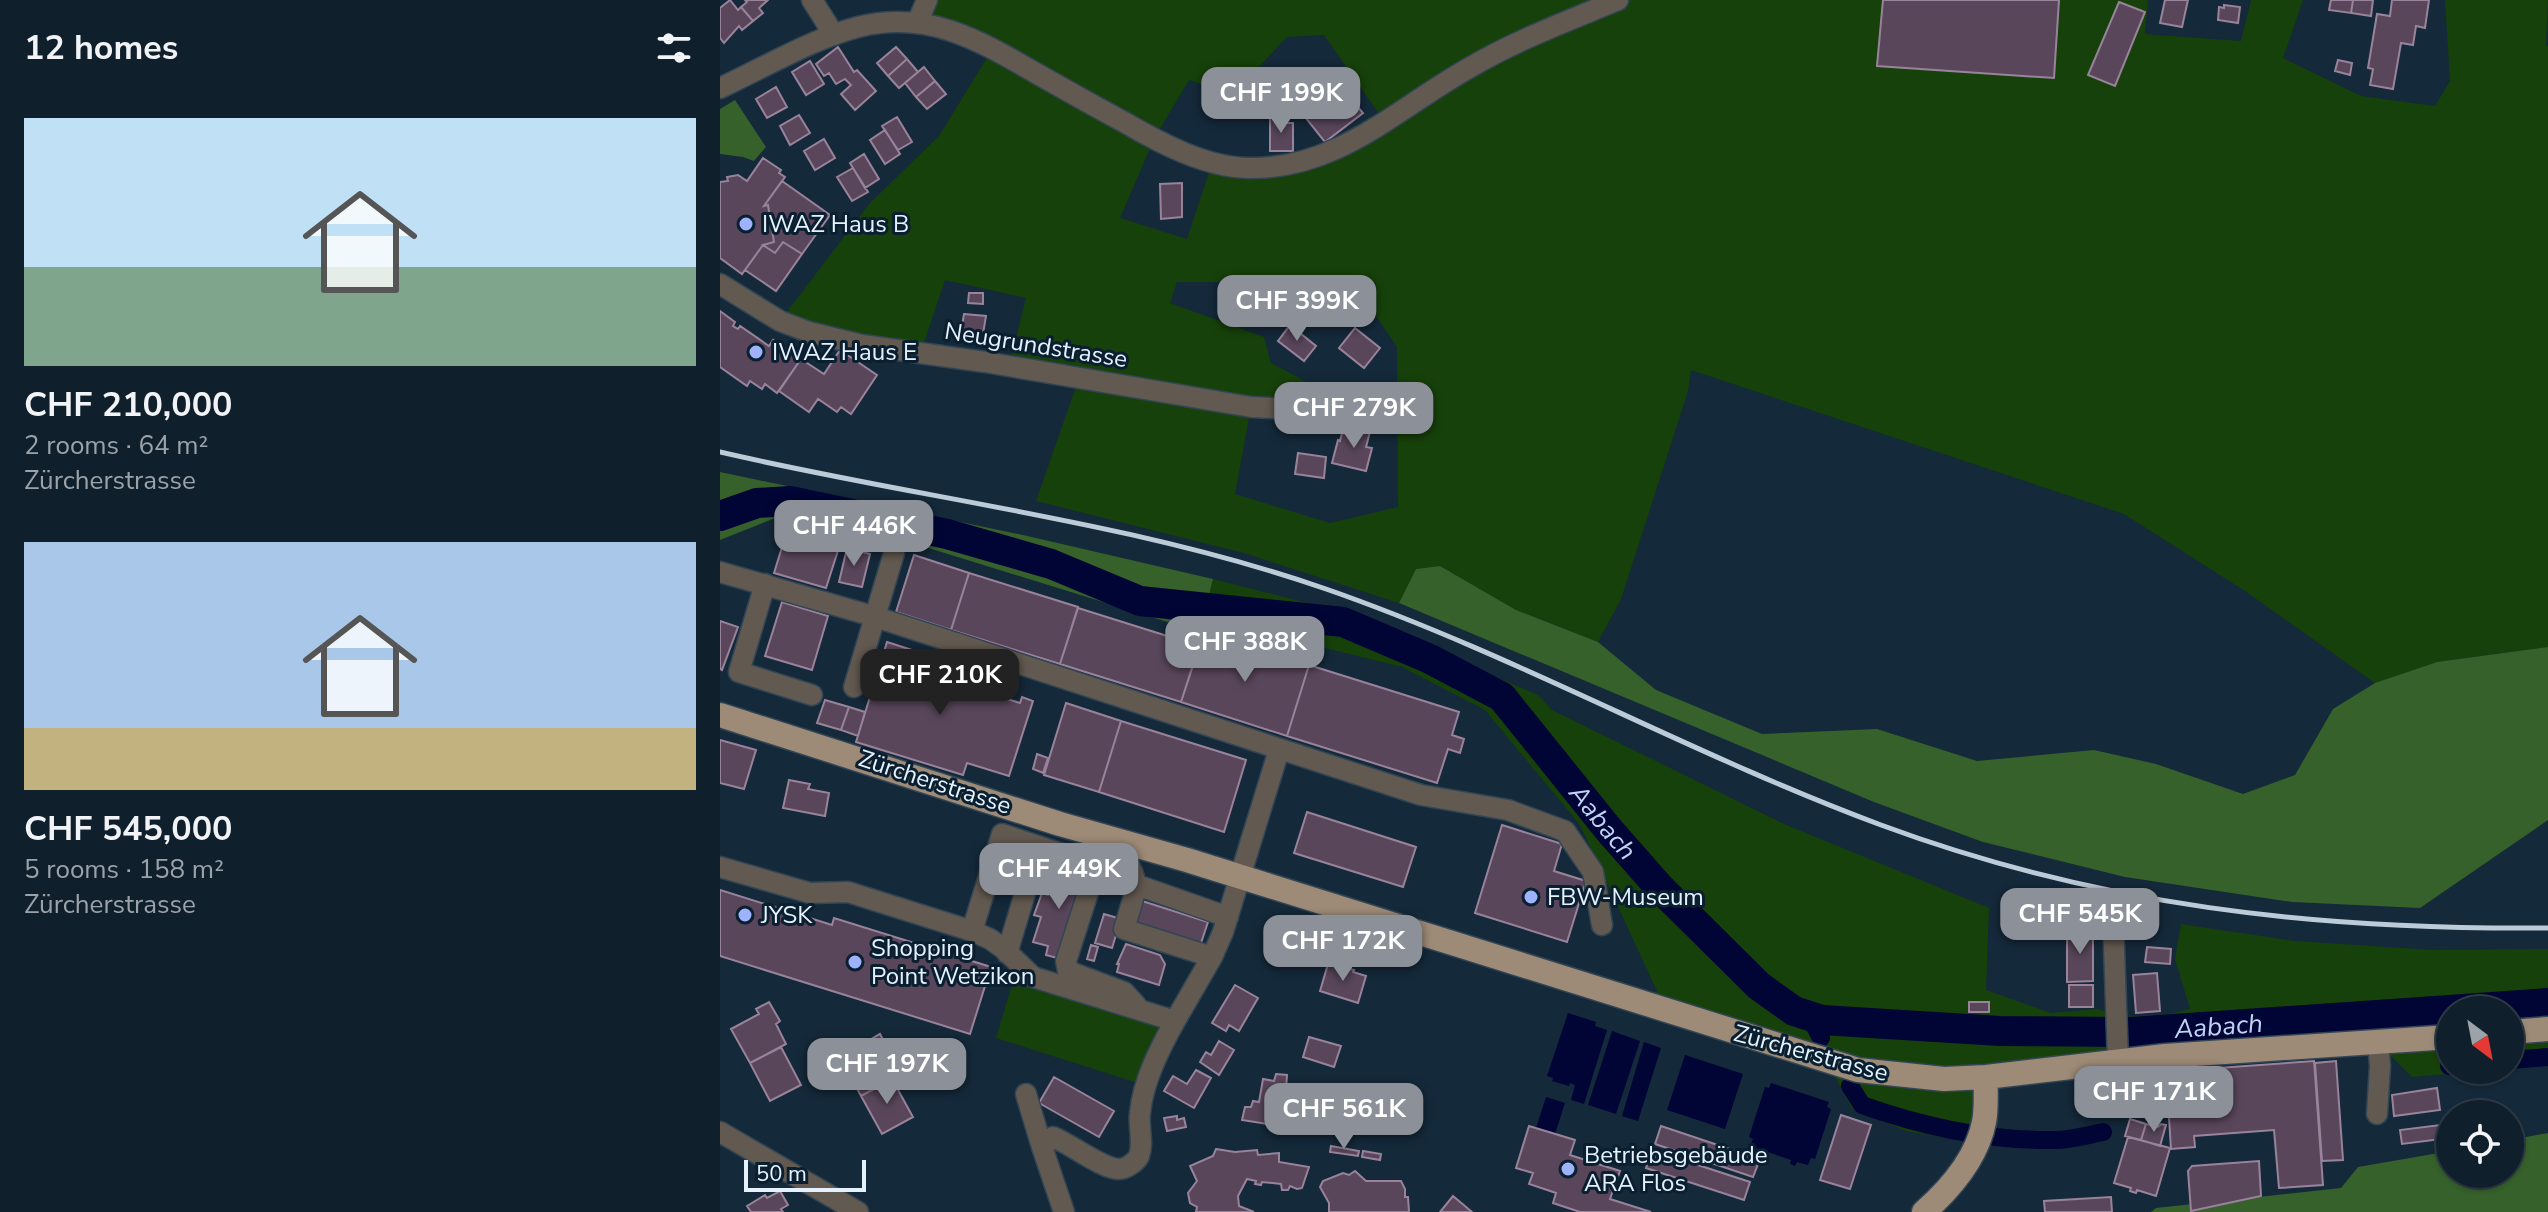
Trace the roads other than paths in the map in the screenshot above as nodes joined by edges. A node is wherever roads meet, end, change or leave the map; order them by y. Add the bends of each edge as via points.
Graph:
1 (812, 0) edge
2 (927, 0) edge
3 (1618, 0) edge
4 (917, 23) junction
5 (834, 35) junction
6 (720, 88) edge
7 (720, 284) edge
8 (1308, 410) dead end
9 (894, 553) dead end
10 (720, 572) edge
11 (765, 584) junction
12 (876, 617) junction
13 (854, 687) dead end
14 (812, 695) dead end
15 (720, 715) edge
16 (1279, 750) junction
17 (1115, 839) junction
18 (1039, 847) junction
19 (720, 867) edge
20 (1241, 878) junction
21 (1137, 885) junction
22 (1228, 917) junction
23 (2113, 918) dead end
24 (1602, 925) dead end
25 (972, 931) junction
26 (1007, 953) junction
27 (1212, 957) junction
28 (1141, 1011) junction
29 (1175, 1021) junction
30 (2548, 1029) edge
31 (2524, 1031) edge
32 (2436, 1038) edge
33 (2378, 1042) junction
34 (2118, 1052) junction
35 (1986, 1077) junction
36 (1026, 1094) dead end
37 (2377, 1114) dead end
38 (720, 1132) edge
39 (1042, 1147) junction
40 (858, 1212) edge
41 (1064, 1212) edge
42 (1924, 1212) edge

1 - 5 street
2 - 4 street
3 - 4 street via 1521,40 1324,156 1287,166 1246,168 1212,163 1154,139 993,47
4 - 5 street via 873,24
5 - 6 street
7 - 8 street, Neugrundstrasse via 780,321 862,345 1251,407
9 - 12 street
10 - 11 street
11 - 12 street
11 - 14 street via 739,672
12 - 13 street
12 - 16 street
15 - 17 main road, Zürcherstrasse
16 - 20 street
16 - 24 street via 1421,795 1508,810 1565,831 1593,872
17 - 20 main road, Zürcherstrasse
17 - 21 street
18 - 25 street via 1002,834
18 - 26 street
18 - 28 street via 1089,863 1094,874 1066,961 1068,971 1124,992
19 - 25 street via 810,893 848,892
20 - 22 street
20 - 35 main road, Zürcherstrasse via 1858,1070 1944,1079
21 - 22 street
21 - 27 street via 1124,929
22 - 27 street
23 - 34 street
25 - 26 street
26 - 28 street via 1033,977
27 - 29 street
28 - 29 street
29 - 39 street via 1147,1086 1139,1156 1133,1164 1120,1169 1106,1165 1053,1137
30 - 31 main road
32 - 33 main road, Zürcherstrasse
33 - 34 main road, Zürcherstrasse
33 - 37 street
34 - 35 main road, Zürcherstrasse
35 - 42 main road via 1981,1134 1948,1189
36 - 39 street
38 - 40 street
39 - 41 street

